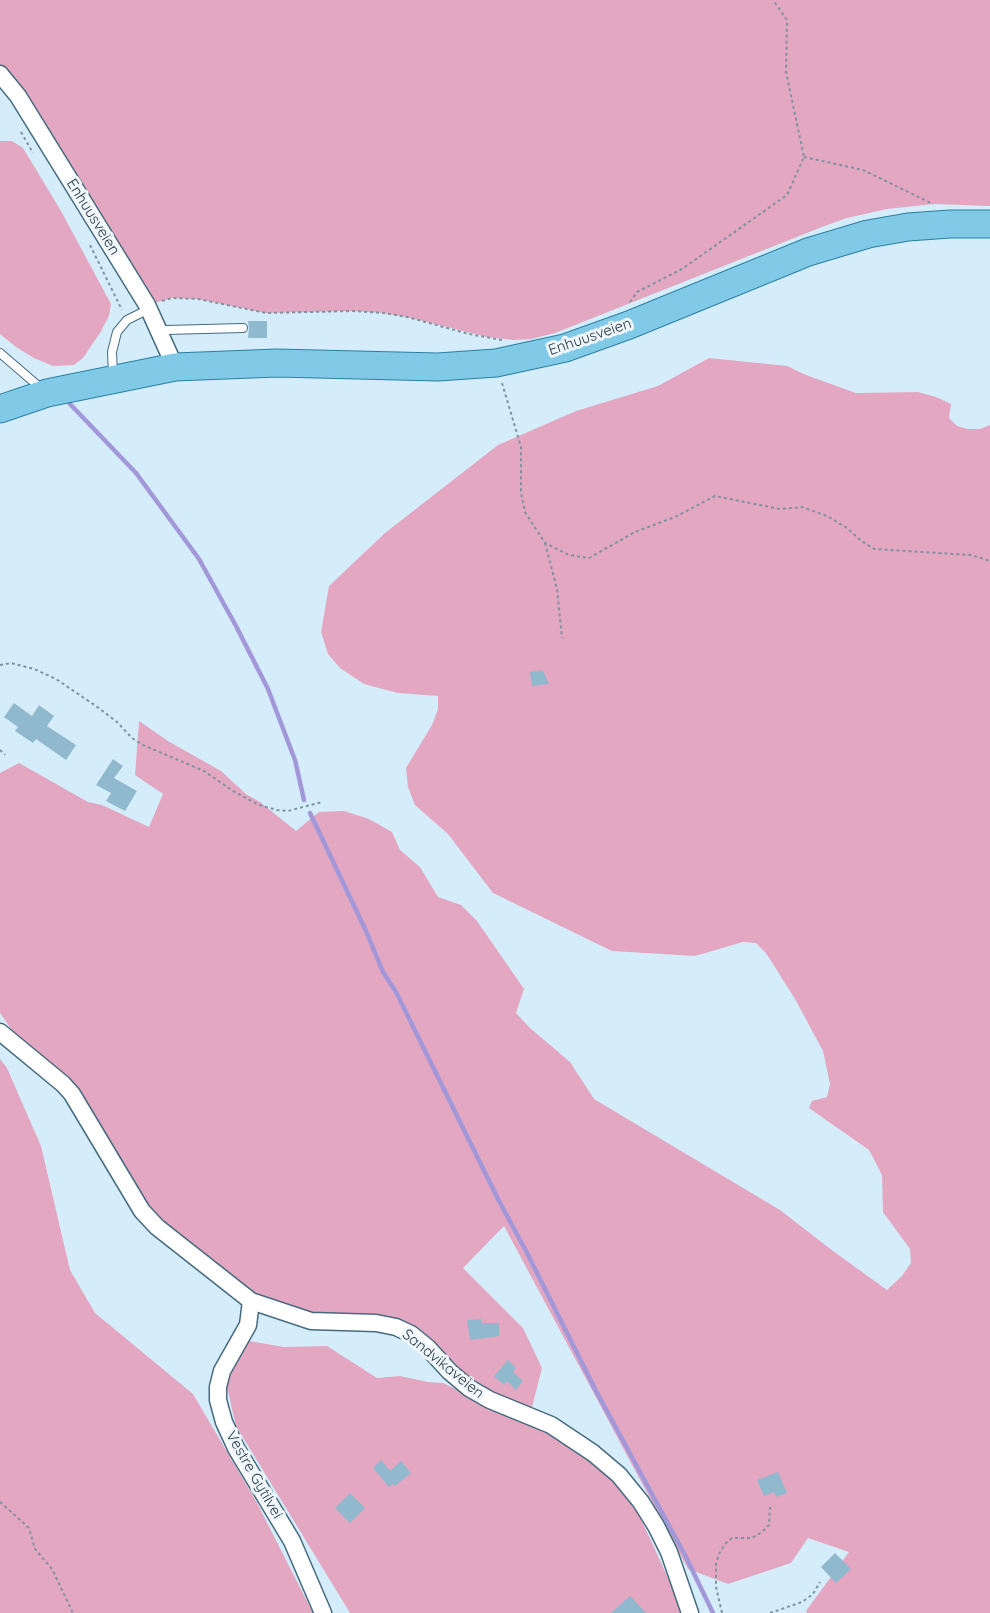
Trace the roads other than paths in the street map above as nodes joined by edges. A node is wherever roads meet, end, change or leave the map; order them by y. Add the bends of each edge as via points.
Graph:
1 (0, 74) edge
2 (990, 224) edge
3 (148, 307) junction
4 (243, 328) dead end
5 (159, 332) junction
6 (0, 353) edge
7 (175, 367) junction
8 (113, 379) junction
9 (47, 393) junction
10 (0, 409) edge
11 (0, 1032) edge
12 (251, 1301) junction
13 (323, 1613) edge
14 (690, 1613) edge

1 - 3 street, Enhuusveien via 18,96
2 - 7 main road, Enhuusveien via 908,227 868,234 808,252 565,348 499,347 438,367 278,363
3 - 5 street, Enhuusveien
3 - 8 lane via 117,332 112,352
4 - 5 lane
5 - 7 street, Enhuusveien
6 - 9 lane
7 - 8 main road, Enhuusveien
8 - 9 main road, Enhuusveien
9 - 10 main road, Enhuusveien
11 - 12 street, Sandvikaveien via 72,1094 142,1210
12 - 13 street, Vestre Gytilvei via 248,1325 222,1371 218,1400 236,1448 292,1541
12 - 14 street, Sandvikaveien via 311,1321 396,1327 411,1334 450,1372 490,1401 551,1425 593,1453 619,1475 656,1526

